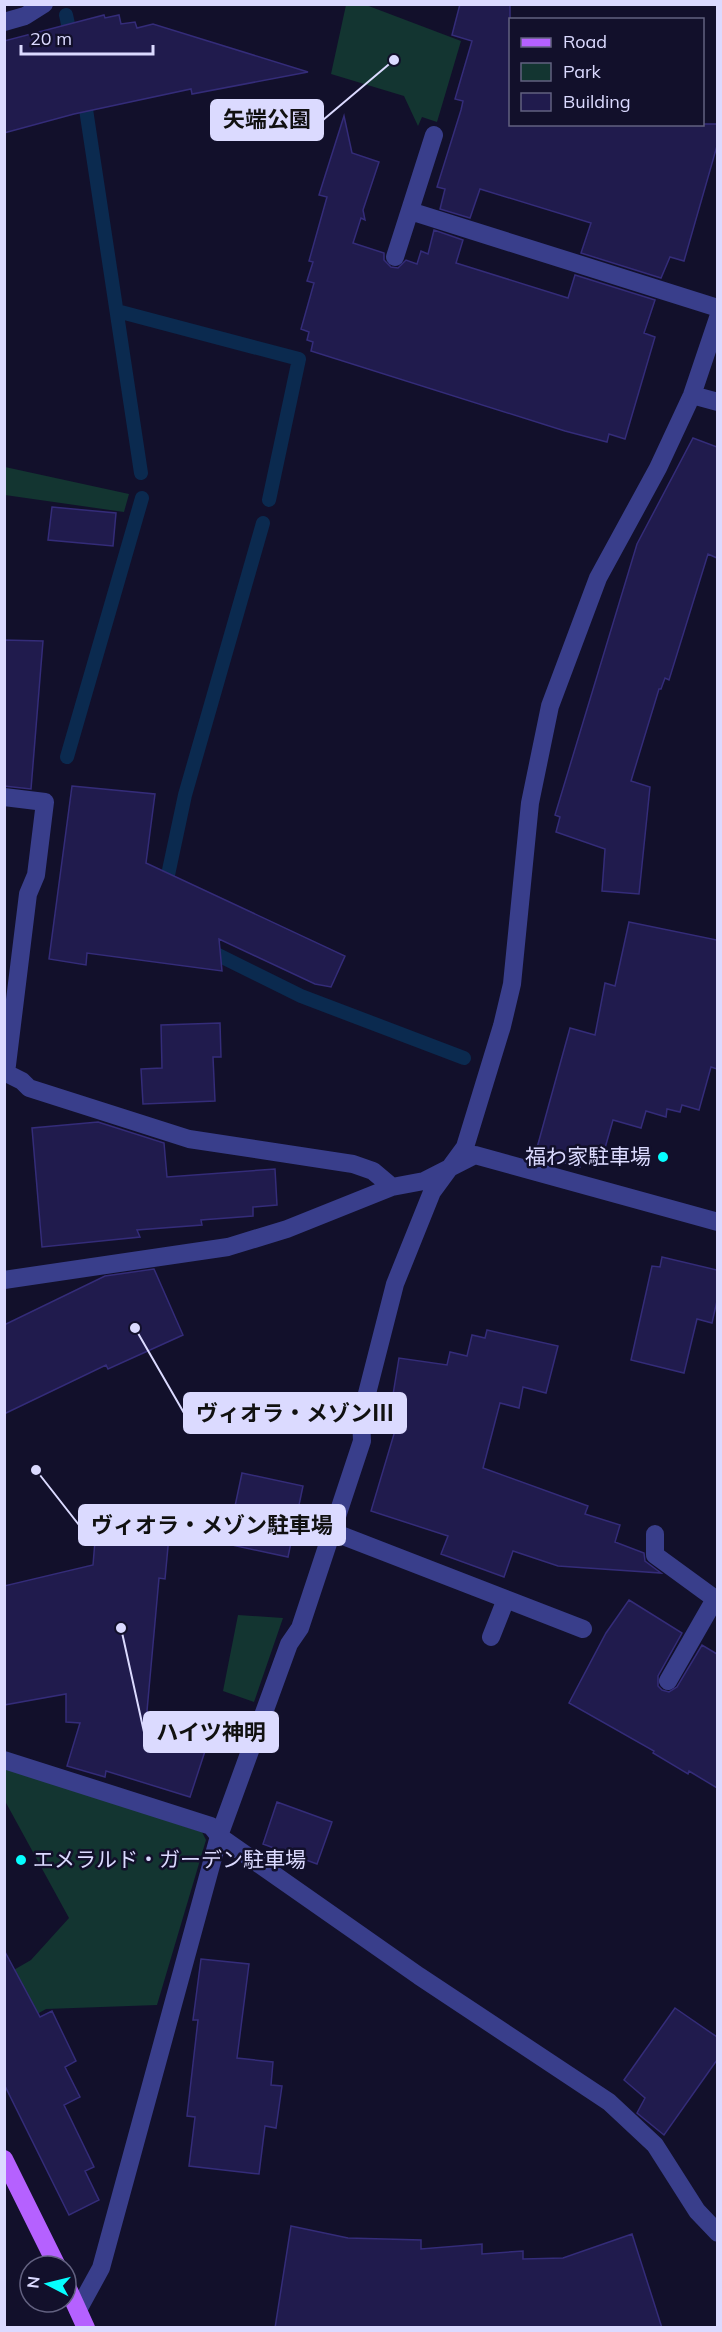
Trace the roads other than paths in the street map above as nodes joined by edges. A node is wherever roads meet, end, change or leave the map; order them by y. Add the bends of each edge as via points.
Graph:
1 (44, 4) edge
2 (4, 22) edge
3 (434, 135) dead end
4 (410, 211) junction
5 (395, 257) dead end
6 (717, 308) edge
7 (717, 318) edge
8 (692, 395) junction
9 (717, 402) edge
10 (4, 797) edge
11 (5, 1073) edge
12 (449, 1170) junction
13 (392, 1187) junction
14 (717, 1222) edge
15 (4, 1280) edge
16 (333, 1532) junction
17 (656, 1534) dead end
18 (506, 1599) junction
19 (716, 1600) edge
20 (584, 1629) dead end
21 (491, 1637) dead end
22 (668, 1681) dead end
23 (4, 1760) edge
24 (219, 1836) junction
25 (4, 2160) edge
26 (717, 2233) edge
27 (51, 2254) edge
28 (78, 2310) joint
29 (86, 2328) edge

1 - 2 street via 25,16
3 - 4 street
4 - 5 street
4 - 6 street
7 - 8 street
8 - 9 street
8 - 12 street via 658,468 598,578 550,706 530,803 512,984 465,1147
10 - 11 street via 45,802 36,875 28,894
11 - 13 street via 29,1088 189,1139 353,1164 372,1171
12 - 13 street via 424,1181
12 - 14 street via 475,1155
12 - 16 street via 432,1192 395,1284 361,1417 362,1441
13 - 15 street via 228,1247
16 - 18 street
16 - 24 street
17 - 19 street via 655,1555
18 - 20 street
18 - 21 street
19 - 22 street
23 - 24 street via 211,1826
24 - 26 street via 609,2102 655,2145 697,2211
24 - 28 street via 101,2268
25 - 27 main road
28 - 29 main road

